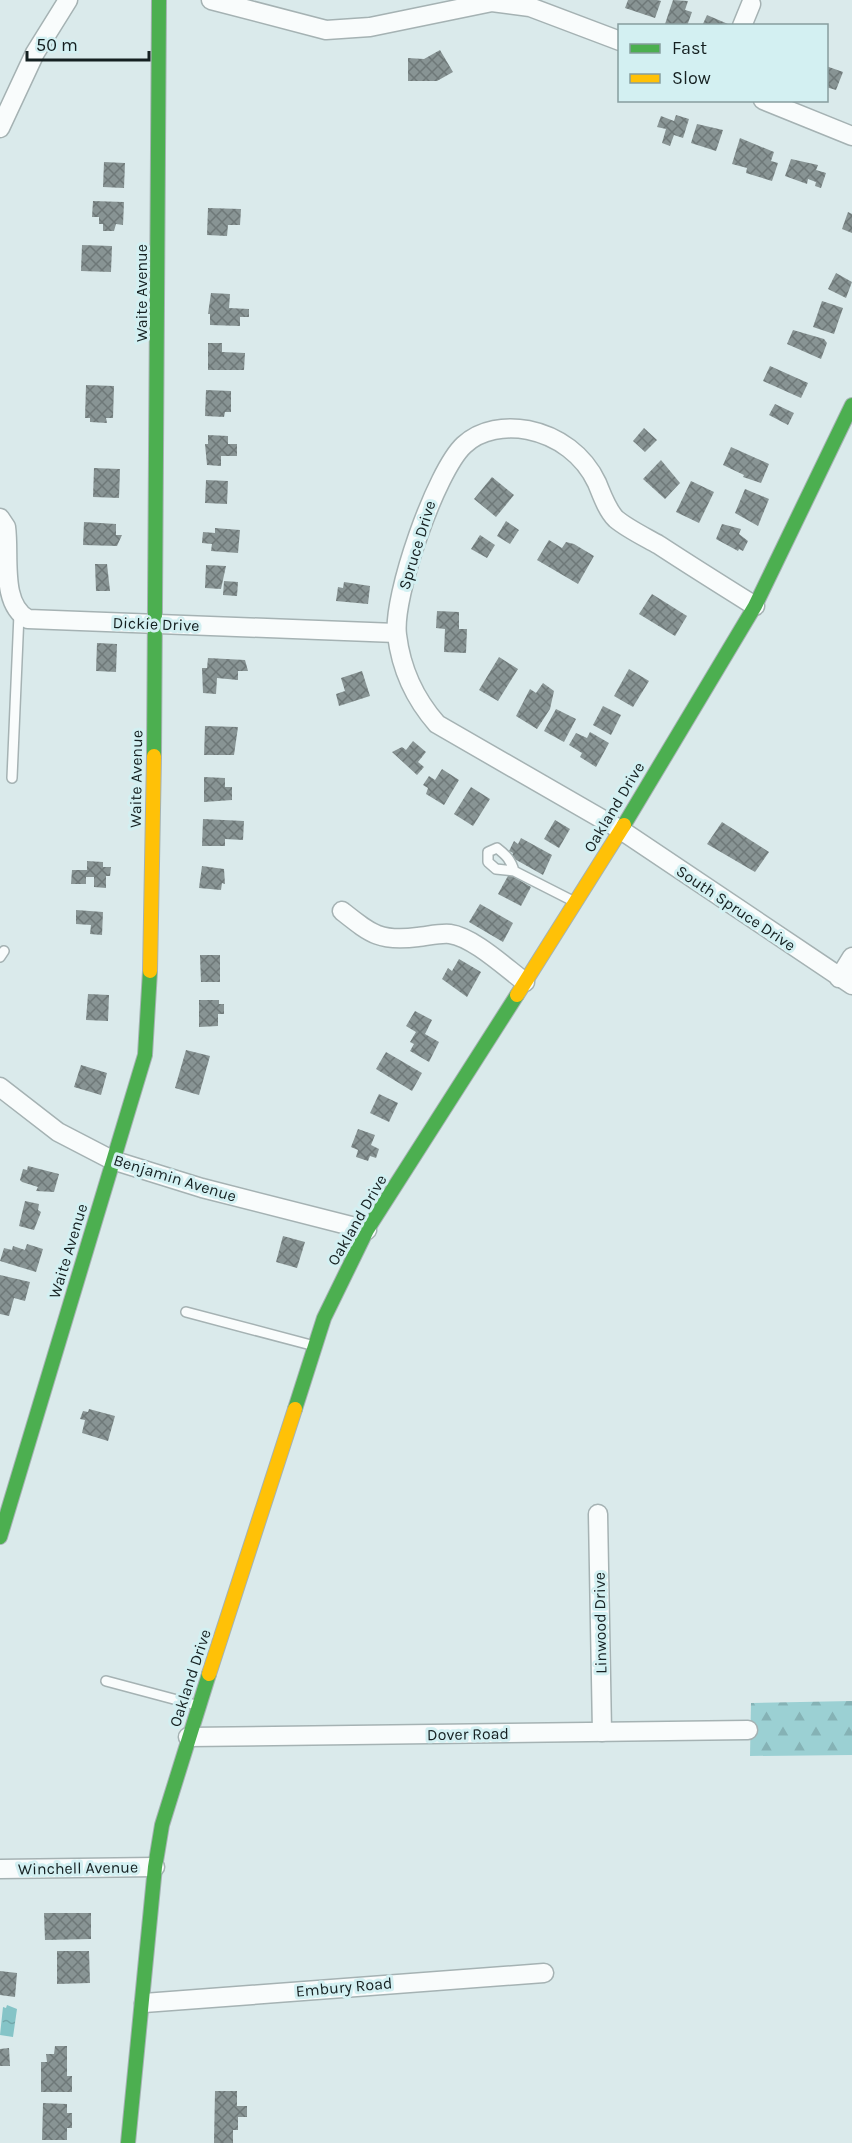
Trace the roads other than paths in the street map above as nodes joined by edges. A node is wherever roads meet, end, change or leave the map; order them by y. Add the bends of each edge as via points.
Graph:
1 (68, 0) edge
2 (159, 0) edge
3 (211, 0) edge
4 (751, 4) dead end
5 (743, 24) edge
6 (618, 40) edge
7 (768, 102) edge
8 (0, 128) edge
9 (852, 136) edge
10 (852, 405) edge
11 (0, 518) edge
12 (755, 606) junction
13 (19, 614) junction
14 (156, 623) junction
15 (396, 633) junction
16 (12, 778) dead end
17 (621, 830) junction
18 (514, 871) dead end
19 (575, 902) junction
20 (342, 911) dead end
21 (852, 957) edge
22 (846, 981) edge
23 (525, 982) junction
24 (0, 1087) edge
25 (112, 1160) junction
26 (367, 1230) junction
27 (186, 1312) dead end
28 (312, 1346) junction
29 (7, 1486) edge
30 (598, 1514) dead end
31 (0, 1537) edge
32 (106, 1681) dead end
33 (198, 1706) junction
34 (748, 1730) dead end
35 (602, 1732) junction
36 (188, 1737) junction
37 (155, 1867) junction
38 (0, 1869) edge
39 (544, 1973) dead end
40 (144, 2003) junction
41 (128, 2143) edge

1 - 8 street via 35,53
2 - 14 main road, Waite Avenue
3 - 6 street via 326,30 370,27 492,2 530,7
4 - 5 street
7 - 9 street
10 - 12 main road, Oakland Drive
11 - 13 street via 8,535 9,594 12,607
12 - 15 street, Spruce Drive via 616,518 593,474 575,452 550,436 526,429 500,428 480,434 464,445 434,492 398,608
12 - 17 main road, Oakland Drive
13 - 14 street, Dickie Drive via 44,622
13 - 16 lane
14 - 15 street, Dickie Drive
14 - 25 main road, Waite Avenue via 150,1002 145,1054
15 - 17 street, Spruce Drive via 411,686 421,706 437,724
17 - 19 main road, Oakland Drive
17 - 22 street, South Spruce Drive
18 - 19 lane
19 - 23 main road, Oakland Drive
20 - 23 street via 380,938 459,936
21 - 22 street
23 - 26 main road, Oakland Drive
24 - 25 street, Benjamin Avenue via 58,1132
25 - 26 street, Benjamin Avenue via 202,1188
25 - 29 main road, Waite Avenue
26 - 28 main road, Oakland Drive
27 - 28 lane
28 - 33 main road, Oakland Drive
29 - 31 main road, Waite Avenue
30 - 35 street, Linwood Drive
32 - 33 lane
33 - 36 main road, Oakland Drive
34 - 35 street, Dover Road
35 - 36 street, Dover Road
36 - 37 main road, Oakland Drive via 162,1825
37 - 38 street, Winchell Avenue
37 - 40 main road, Oakland Drive
39 - 40 street, Embury Road
40 - 41 main road, Oakland Drive

